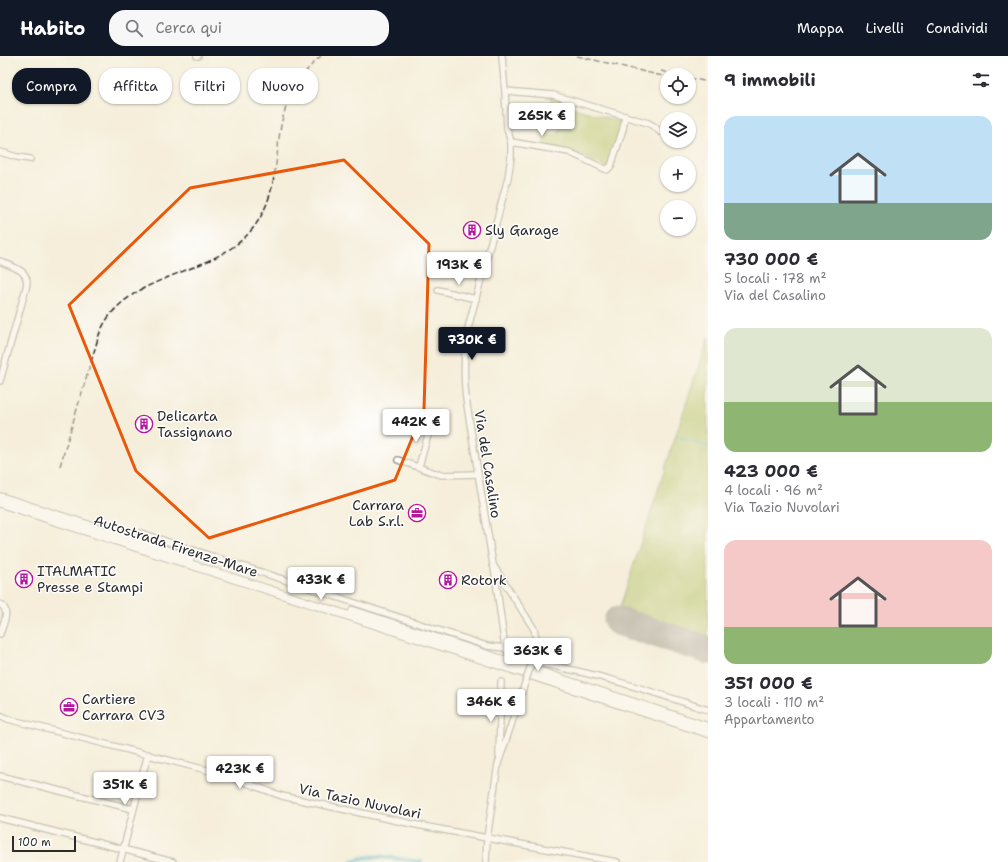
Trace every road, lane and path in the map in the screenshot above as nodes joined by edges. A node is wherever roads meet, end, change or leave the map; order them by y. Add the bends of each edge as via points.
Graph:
1 (502, 56) edge
2 (505, 91) junction
3 (625, 116) junction
4 (660, 132) dead end
5 (511, 142) junction
6 (0, 152) edge
7 (30, 159) dead end
8 (0, 261) edge
9 (438, 290) dead end
10 (476, 300) junction
11 (0, 382) edge
12 (431, 425) dead end
13 (398, 460) dead end
14 (419, 466) junction
15 (478, 474) junction
16 (0, 497) edge
17 (0, 503) edge
18 (141, 533) dead end
19 (493, 565) junction
20 (0, 604) edge
21 (0, 634) edge
22 (505, 648) junction
23 (502, 682) dead end
24 (708, 710) edge
25 (0, 716) edge
26 (708, 727) edge
27 (708, 733) edge
28 (148, 754) junction
29 (498, 764) junction
30 (0, 776) edge
31 (134, 809) junction
32 (0, 818) edge
33 (487, 838) junction
34 (123, 850) junction
35 (120, 862) edge
36 (173, 862) edge
37 (486, 862) edge
38 (617, 862) edge

1 - 2 street, Via del Casalino
2 - 3 street via 553,95
2 - 5 street, Via del Casalino via 507,129
3 - 4 street via 648,123
3 - 5 street via 611,166 607,170 569,152
5 - 10 street, Via del Casalino via 512,157 508,178
6 - 7 street
8 - 11 street via 22,272 28,279
9 - 10 street
10 - 15 street, Via del Casalino via 465,346 463,378
12 - 14 street
13 - 14 street
14 - 15 street via 444,476
15 - 19 street, Via del Casalino
16 - 26 highway, Autostrada Firenze-Mare
17 - 27 highway, Autostrada Firenze-Mare
18 - 22 street via 487,646
19 - 22 street
19 - 29 street, Via del Casalino, bridge via 534,629 537,638 534,656
20 - 21 street via 6,612
22 - 24 street via 509,653 522,658 596,675
23 - 29 street
25 - 28 street, Via Tazio Nuvolari
28 - 31 street
28 - 33 street, Via Tazio Nuvolari via 222,774 282,796
29 - 33 street, Via del Casalino
30 - 31 street
31 - 34 street
32 - 34 street
33 - 37 street, Via del Casalino
33 - 38 street, Via Tazio Nuvolari
34 - 35 street
34 - 36 street

